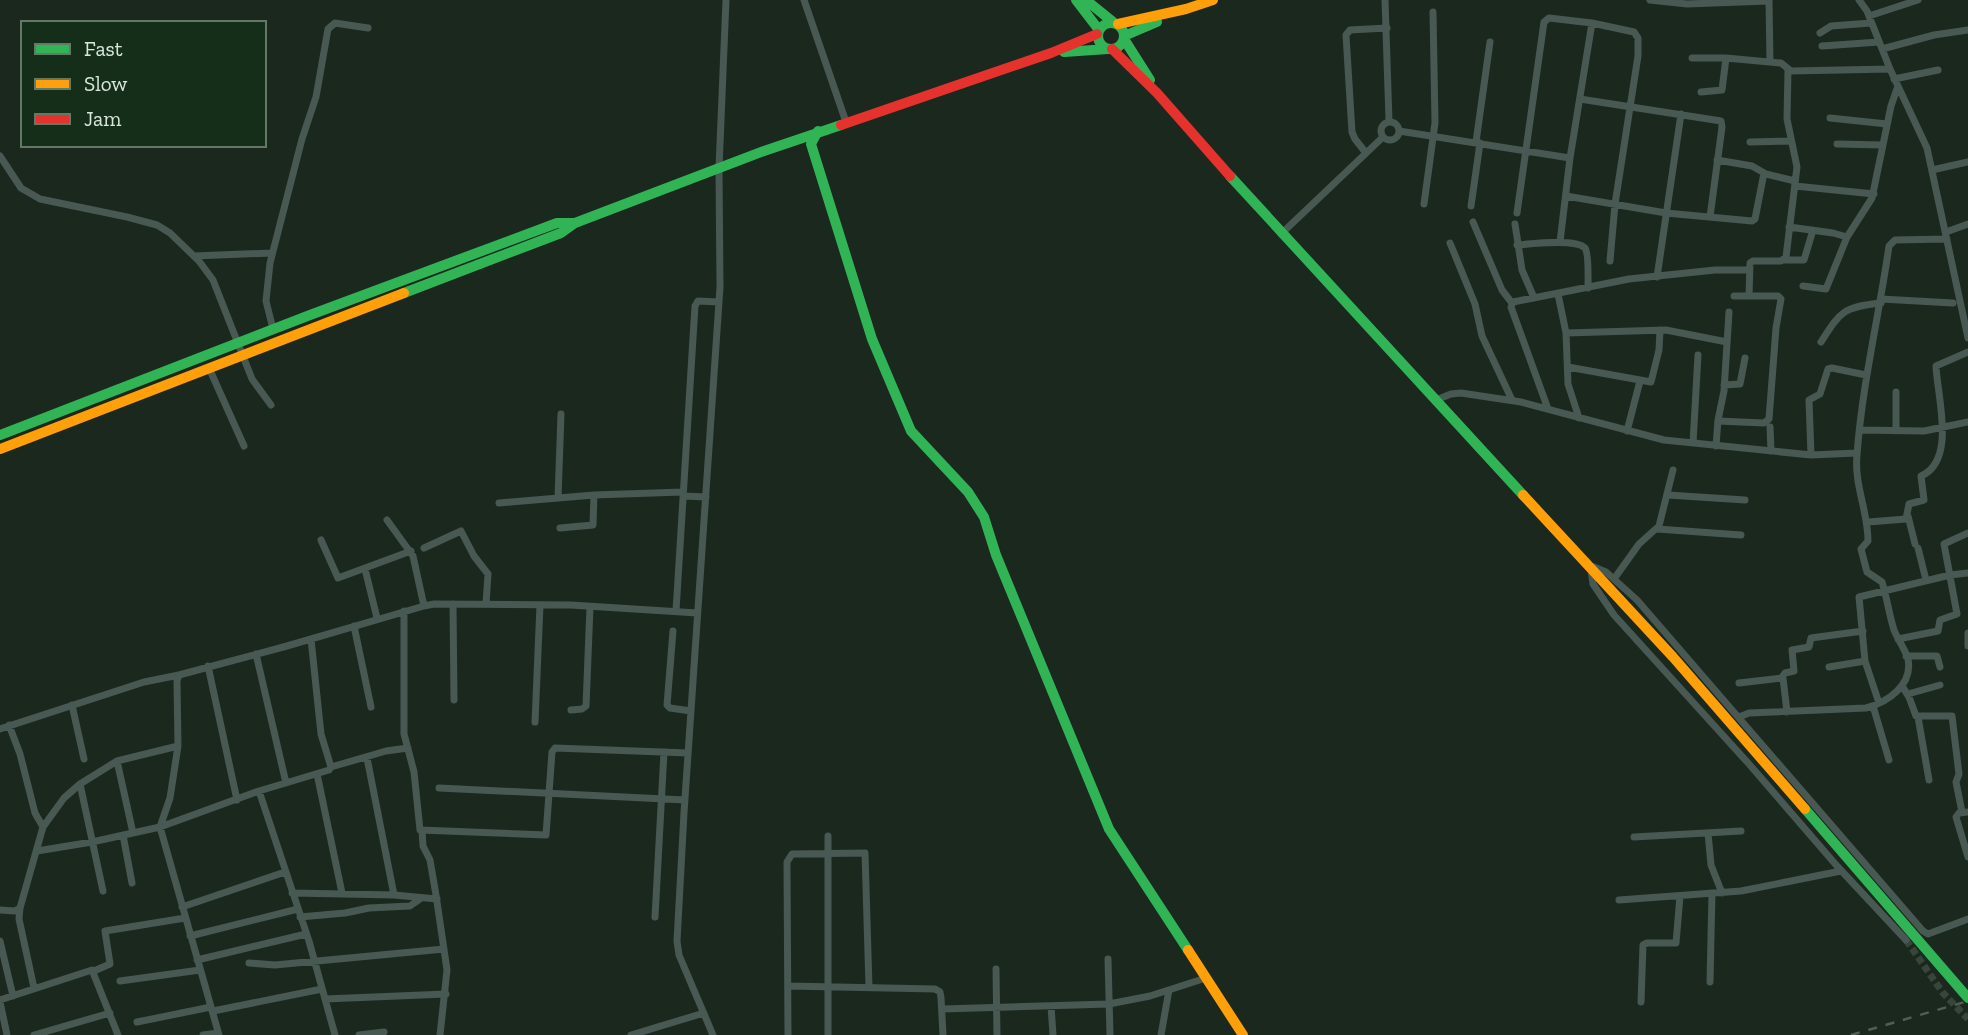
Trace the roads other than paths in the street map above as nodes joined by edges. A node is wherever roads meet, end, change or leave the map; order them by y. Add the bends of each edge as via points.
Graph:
1 (726, 0) edge
2 (804, 0) edge
3 (1076, 0) edge
4 (1086, 0) edge
5 (1213, 0) edge
6 (1385, 0) edge
7 (1650, 0) edge
8 (1858, 0) edge
9 (1917, 0) edge
10 (1769, 1) edge
11 (1185, 9) junction
12 (1433, 12) dead end
13 (1870, 19) junction
14 (1115, 23) junction
15 (1592, 23) junction
16 (1148, 26) junction
17 (368, 28) dead end
18 (1387, 28) junction
19 (1968, 30) edge
20 (1098, 32) junction
21 (1820, 33) dead end
22 (1124, 38) junction
23 (1490, 41) dead end
24 (1880, 45) junction
25 (1822, 46) dead end
26 (1110, 49) junction
27 (1051, 53) junction
28 (1692, 58) dead end
29 (1726, 58) junction
30 (1139, 61) junction
31 (1770, 62) junction
32 (1890, 69) junction
33 (1788, 70) junction
34 (1938, 70) dead end
35 (1896, 82) junction
36 (1700, 92) dead end
37 (1157, 93) junction
38 (1580, 99) junction
39 (1631, 107) junction
40 (1681, 114) junction
41 (1830, 118) dead end
42 (1389, 121) junction
43 (846, 122) junction
44 (1887, 124) junction
45 (818, 131) junction
46 (1399, 131) junction
47 (1432, 135) junction
48 (1383, 137) junction
49 (793, 141) junction
50 (1790, 141) junction
51 (1478, 142) junction
52 (1750, 142) dead end
53 (1837, 144) dead end
54 (1883, 145) junction
55 (1525, 151) junction
56 (1366, 153) junction
57 (0, 156) edge
58 (1570, 158) junction
59 (1717, 160) junction
60 (1968, 162) edge
61 (817, 165) junction
62 (719, 168) junction
63 (1932, 170) junction
64 (1764, 173) junction
65 (1795, 183) junction
66 (1874, 194) junction
67 (1566, 196) junction
68 (1424, 204) dead end
69 (1615, 204) junction
70 (1471, 206) dead end
71 (1517, 213) dead end
72 (1666, 213) junction
73 (1710, 217) junction
74 (1473, 222) dead end
75 (575, 223) junction
76 (1515, 224) dead end
77 (1968, 224) edge
78 (1789, 227) junction
79 (1813, 230) junction
80 (1281, 234) junction
81 (1947, 236) junction
82 (1847, 237) junction
83 (1560, 242) junction
84 (1450, 243) dead end
85 (1517, 245) junction
86 (272, 253) junction
87 (194, 256) junction
88 (1783, 260) junction
89 (1610, 261) dead end
90 (1749, 270) junction
91 (1657, 277) junction
92 (1803, 286) dead end
93 (1588, 288) junction
94 (1558, 294) junction
95 (1734, 296) dead end
96 (1749, 296) junction
97 (1534, 298) junction
98 (1881, 301) junction
99 (719, 302) junction
100 (1512, 303) junction
101 (1953, 303) dead end
102 (1730, 312) dead end
103 (273, 329) junction
104 (1660, 330) junction
105 (1566, 333) junction
106 (1968, 338) edge
107 (1727, 342) junction
108 (1821, 342) dead end
109 (238, 343) junction
110 (1968, 352) edge
111 (242, 355) junction
112 (1698, 355) dead end
113 (1745, 358) dead end
114 (1568, 367) junction
115 (209, 368) junction
116 (1866, 375) junction
117 (1640, 381) junction
118 (1724, 385) junction
119 (1896, 392) dead end
120 (1436, 400) junction
121 (1512, 400) junction
122 (271, 405) dead end
123 (1548, 409) junction
124 (561, 414) dead end
125 (1579, 418) junction
126 (1718, 421) junction
127 (1968, 422) edge
128 (1770, 428) dead end
129 (1943, 429) junction
130 (1860, 430) junction
131 (1627, 431) junction
132 (1896, 431) junction
133 (0, 435) edge
134 (1693, 443) junction
135 (244, 446) dead end
136 (1716, 446) junction
137 (0, 449) edge
138 (1771, 451) junction
139 (1857, 453) junction
140 (1811, 455) junction
141 (1673, 470) dead end
142 (683, 494) junction
143 (594, 495) junction
144 (1668, 495) junction
145 (558, 498) junction
146 (706, 498) junction
147 (1745, 500) dead end
148 (499, 503) dead end
149 (1908, 516) junction
150 (387, 520) dead end
151 (1868, 522) junction
152 (560, 528) dead end
153 (1657, 529) junction
154 (1968, 533) edge
155 (1741, 536) dead end
156 (321, 540) dead end
157 (424, 548) dead end
158 (411, 551) junction
159 (1590, 565) junction
160 (365, 569) junction
161 (1968, 573) edge
162 (1950, 575) junction
163 (1614, 579) junction
164 (1926, 580) junction
165 (1884, 590) junction
166 (453, 604) junction
167 (486, 604) junction
168 (540, 605) junction
169 (424, 606) junction
170 (590, 607) junction
171 (404, 611) junction
172 (676, 611) junction
173 (697, 613) junction
174 (377, 618) junction
175 (354, 626) junction
176 (673, 631) dead end
177 (1863, 631) junction
178 (1968, 633) edge
179 (311, 639) junction
180 (1898, 639) junction
181 (1968, 646) edge
182 (256, 654) junction
183 (1906, 656) junction
184 (1865, 661) junction
185 (208, 666) junction
186 (1829, 667) dead end
187 (1940, 667) dead end
188 (179, 675) junction
189 (1782, 677) junction
190 (1739, 683) dead end
191 (1940, 685) dead end
192 (1902, 686) junction
193 (1908, 694) junction
194 (454, 700) dead end
195 (72, 705) junction
196 (1876, 705) junction
197 (371, 707) dead end
198 (571, 710) dead end
199 (691, 711) junction
200 (1787, 712) junction
201 (1739, 717) junction
202 (1918, 717) junction
203 (535, 722) dead end
204 (9, 725) junction
205 (0, 729) edge
206 (178, 746) junction
207 (408, 748) junction
208 (664, 752) junction
209 (688, 753) junction
210 (84, 758) dead end
211 (367, 758) junction
212 (1889, 760) dead end
213 (117, 761) junction
214 (331, 767) junction
215 (317, 774) junction
216 (1929, 780) dead end
217 (286, 783) junction
218 (80, 784) junction
219 (439, 788) dead end
220 (259, 791) junction
221 (549, 795) junction
222 (661, 799) junction
223 (237, 800) junction
224 (685, 800) junction
225 (1965, 812) edge
226 (43, 827) junction
227 (160, 827) junction
228 (422, 830) junction
229 (1741, 831) dead end
230 (133, 833) junction
231 (1708, 833) junction
232 (123, 835) junction
233 (828, 836) dead end
234 (1634, 837) dead end
235 (92, 842) junction
236 (37, 851) junction
237 (828, 853) junction
238 (1968, 857) edge
239 (1841, 871) junction
240 (285, 872) junction
241 (132, 883) dead end
242 (103, 891) dead end
243 (1722, 892) junction
244 (342, 893) junction
245 (1712, 893) junction
246 (292, 894) junction
247 (394, 895) junction
248 (1680, 896) junction
249 (420, 899) junction
250 (437, 899) junction
251 (1619, 900) dead end
252 (181, 907) junction
253 (20, 908) junction
254 (0, 910) edge
255 (299, 913) junction
256 (655, 917) dead end
257 (185, 918) junction
258 (1968, 919) edge
259 (306, 933) junction
260 (190, 936) junction
261 (1906, 940) tunnel mouth
262 (0, 941) edge
263 (444, 949) junction
264 (1108, 959) dead end
265 (197, 960) junction
266 (315, 961) junction
267 (249, 963) dead end
268 (996, 969) dead end
269 (200, 970) junction
270 (94, 971) junction
271 (1206, 978) junction
272 (120, 981) dead end
273 (1710, 982) dead end
274 (788, 986) junction
275 (829, 986) junction
276 (869, 987) junction
277 (34, 988) junction
278 (322, 989) junction
279 (1169, 990) junction
280 (446, 994) junction
281 (13, 996) junction
282 (1968, 998) edge
283 (325, 999) junction
284 (0, 1001) edge
285 (1642, 1002) dead end
286 (1109, 1003) junction
287 (1051, 1006) junction
288 (995, 1007) junction
289 (212, 1009) junction
290 (942, 1009) junction
291 (110, 1013) junction
292 (704, 1013) junction
293 (137, 1023) dead end
294 (384, 1032) dead end
295 (218, 1034) edge
296 (1162, 1034) edge
297 (7, 1035) edge
298 (34, 1035) edge
299 (118, 1035) edge
300 (203, 1035) edge
301 (335, 1035) edge
302 (359, 1035) edge
303 (440, 1035) edge
304 (631, 1035) edge
305 (713, 1035) edge
306 (788, 1035) edge
307 (828, 1035) edge
308 (943, 1035) edge
309 (997, 1035) edge
310 (1053, 1035) edge
311 (1110, 1035) edge
312 (1242, 1035) edge

1 - 62 street
2 - 43 street
3 - 20 main road
4 - 14 main road
5 - 11 main road
6 - 18 street
7 - 10 street via 1687,4
8 - 13 street
9 - 13 street
10 - 31 street
11 - 14 main road
11 - 16 main road
12 - 47 street
13 - 21 street via 1831,26
13 - 24 street
14 - 20 main road via 1107,23
14 - 22 main road
15 - 38 street
15 - 39 street via 1637,35
15 - 55 street via 1549,18 1544,22
16 - 22 main road
16 - 30 main road via 1139,40
17 - 86 street via 330,26 316,97
18 - 42 street
18 - 56 street via 1350,30 1346,35 1352,132
19 - 24 street
20 - 26 main road via 1100,44
20 - 27 main road
22 - 26 main road
22 - 30 main road
23 - 51 street
24 - 25 street
24 - 32 street
26 - 27 main road
26 - 37 main road
27 - 43 main road
28 - 29 street
29 - 31 street
29 - 36 street via 1722,90
30 - 37 main road
31 - 33 street via 1784,64
32 - 33 street
32 - 35 street
33 - 50 street
34 - 35 street
35 - 44 street
35 - 63 street via 1924,140
37 - 80 main road
38 - 39 street
38 - 58 street
39 - 40 street
39 - 69 street
40 - 59 street via 1721,121
40 - 72 street
41 - 44 street
42 - 46 street via 1398,125
42 - 48 street via 1380,129
43 - 45 main road
44 - 54 street
45 - 49 main road
45 - 61 main road via 811,144
46 - 47 street
46 - 48 street via 1392,140
47 - 51 street
47 - 68 street
48 - 56 street
49 - 61 main road
49 - 62 main road
50 - 52 street
50 - 65 street via 1797,164
51 - 55 street
51 - 70 street
53 - 54 street
54 - 66 street
55 - 58 street
55 - 71 street
56 - 80 street
57 - 87 street via 30,195 158,225
58 - 67 street
59 - 64 street via 1752,166
59 - 73 street
60 - 63 street
61 - 271 main road via 872,339 911,431 968,492 984,517 1109,830
62 - 75 main road
62 - 99 street
63 - 81 street
64 - 65 street
64 - 73 street via 1755,219
65 - 66 street
65 - 78 street
66 - 82 street
67 - 69 street
67 - 83 street
69 - 72 street
69 - 89 street
72 - 73 street
72 - 91 street
74 - 100 street
75 - 103 main road via 558,223
75 - 111 main road via 561,233
76 - 85 street
77 - 81 street
78 - 79 street
78 - 88 street
79 - 82 street
79 - 88 street via 1804,260
80 - 120 main road
81 - 98 street via 1890,243
81 - 106 street
82 - 92 street via 1826,289
83 - 85 street
83 - 93 street via 1585,248
84 - 121 street via 1475,304 1482,336
85 - 97 street
86 - 87 street
86 - 103 street via 266,300
87 - 109 street via 213,280
88 - 90 street via 1753,261
90 - 91 street
90 - 96 street
91 - 93 street
93 - 94 street
94 - 97 street
94 - 105 street
95 - 96 street
96 - 126 street via 1781,299 1769,419 1764,423
97 - 100 street
98 - 101 street
98 - 108 street via 1847,309
98 - 116 street
99 - 142 street via 698,300 695,306
99 - 146 street
100 - 123 street
102 - 107 street
103 - 109 main road
104 - 105 street
104 - 107 street
104 - 117 street via 1652,380
105 - 114 street
107 - 118 street
109 - 111 street
109 - 133 main road
110 - 129 street via 1936,366
111 - 115 main road
111 - 122 street
112 - 134 street
113 - 118 street via 1740,384
114 - 117 street
114 - 125 street via 1568,384
115 - 135 street
115 - 137 main road
116 - 130 street
116 - 140 street via 1828,369 1820,394 1809,400
117 - 131 street
118 - 126 street
119 - 132 street
120 - 121 street via 1461,393
120 - 159 main road
121 - 123 street
123 - 125 street
124 - 145 street
125 - 131 street
126 - 136 street
127 - 129 street
128 - 138 street
129 - 132 street
129 - 149 street via 1931,470 1920,477 1924,500 1909,504
130 - 132 street
130 - 139 street
131 - 134 street
134 - 136 street
136 - 138 street
138 - 140 street
139 - 140 street
139 - 151 street via 1858,485
141 - 144 street
142 - 143 street
142 - 146 street
142 - 172 street
143 - 145 street
143 - 152 street via 593,525
144 - 147 street
144 - 153 street
145 - 148 street
146 - 173 street
149 - 151 street
149 - 164 street
150 - 158 street
151 - 165 street via 1868,541 1861,549 1867,572 1880,580
153 - 155 street
153 - 163 street via 1639,544
154 - 162 street via 1944,544
156 - 160 street via 338,578
157 - 167 street via 461,531 488,574
158 - 160 street
158 - 169 street
159 - 163 street
159 - 239 street via 1593,584 1614,615
159 - 282 main road
160 - 174 street
161 - 162 street
162 - 164 street
162 - 180 street via 1957,614 1940,620 1938,631
163 - 201 street
164 - 165 street
165 - 177 street via 1858,597
165 - 180 street
166 - 167 street
166 - 169 street
166 - 194 street
167 - 168 street
168 - 170 street
168 - 203 street
169 - 171 street
170 - 172 street
170 - 198 street via 586,706
171 - 174 street
171 - 207 street via 404,734
172 - 173 street
173 - 199 street
174 - 175 street
175 - 179 street
175 - 197 street
176 - 199 street via 667,705
177 - 184 street
177 - 189 street via 1811,638 1809,646 1792,650 1794,671
178 - 181 street
179 - 182 street
179 - 214 street via 321,734
180 - 183 street
182 - 185 street
182 - 217 street
183 - 187 street via 1937,656
183 - 192 street via 1908,675
184 - 186 street
184 - 196 street
185 - 188 street
185 - 223 street
188 - 195 street
188 - 206 street
189 - 190 street
189 - 200 street
191 - 193 street
192 - 193 street
192 - 196 street
193 - 202 street
195 - 204 street
195 - 210 street
196 - 200 street
196 - 212 street
199 - 209 street
200 - 201 street
201 - 258 street via 1923,931 1928,934
202 - 216 street
202 - 225 street via 1952,716 1956,782
204 - 205 street
204 - 226 street
206 - 213 street
206 - 227 street
207 - 211 street
207 - 228 street via 418,828
208 - 209 street
208 - 221 street via 555,748
208 - 222 street
209 - 224 street
211 - 214 street
211 - 247 street
213 - 218 street
213 - 230 street
214 - 215 street
215 - 217 street
215 - 244 street
217 - 220 street
218 - 226 street
218 - 235 street
219 - 221 street
220 - 223 street
220 - 240 street
221 - 222 street
221 - 228 street via 546,835
222 - 224 street
222 - 256 street
223 - 227 street
224 - 292 street via 677,947
225 - 238 street via 1956,817
226 - 236 street
227 - 230 street
227 - 252 street
228 - 250 street
229 - 231 street
230 - 232 street
231 - 234 street
231 - 243 street via 1711,865
232 - 235 street
232 - 241 street
233 - 237 street
235 - 236 street
235 - 242 street
236 - 253 street
237 - 274 street via 789,857
237 - 275 street
237 - 276 street via 860,852 866,856
239 - 243 street
239 - 261 street
240 - 246 street
240 - 252 street
243 - 245 street
244 - 246 street
244 - 247 street
245 - 248 street
245 - 273 street
246 - 255 street
247 - 249 street
248 - 251 street
248 - 285 street via 1676,943 1643,945
249 - 250 street
249 - 255 street via 410,906
250 - 263 street
252 - 257 street
253 - 254 street
253 - 277 street
255 - 259 street
255 - 260 street
257 - 260 street
257 - 270 street via 105,930 110,964
259 - 265 street
259 - 266 street
260 - 265 street
262 - 281 street
263 - 266 street
263 - 280 street
264 - 286 street
265 - 269 street
266 - 267 street
266 - 278 street
268 - 288 street
269 - 272 street
269 - 289 street
270 - 277 street
270 - 291 street
271 - 279 street
271 - 312 main road
274 - 275 street
274 - 306 street
275 - 276 street
275 - 307 street
276 - 290 street via 935,989 940,992
277 - 281 street
278 - 283 street
278 - 289 street
279 - 286 street
279 - 296 street
280 - 283 street
280 - 303 street
281 - 284 street
283 - 301 street
284 - 297 street
286 - 287 street
286 - 311 street
287 - 288 street
287 - 310 street
288 - 290 street
288 - 309 street
289 - 293 street
289 - 295 street
290 - 308 street
291 - 298 street
291 - 299 street
292 - 304 street
292 - 305 street
294 - 302 street
295 - 300 street

